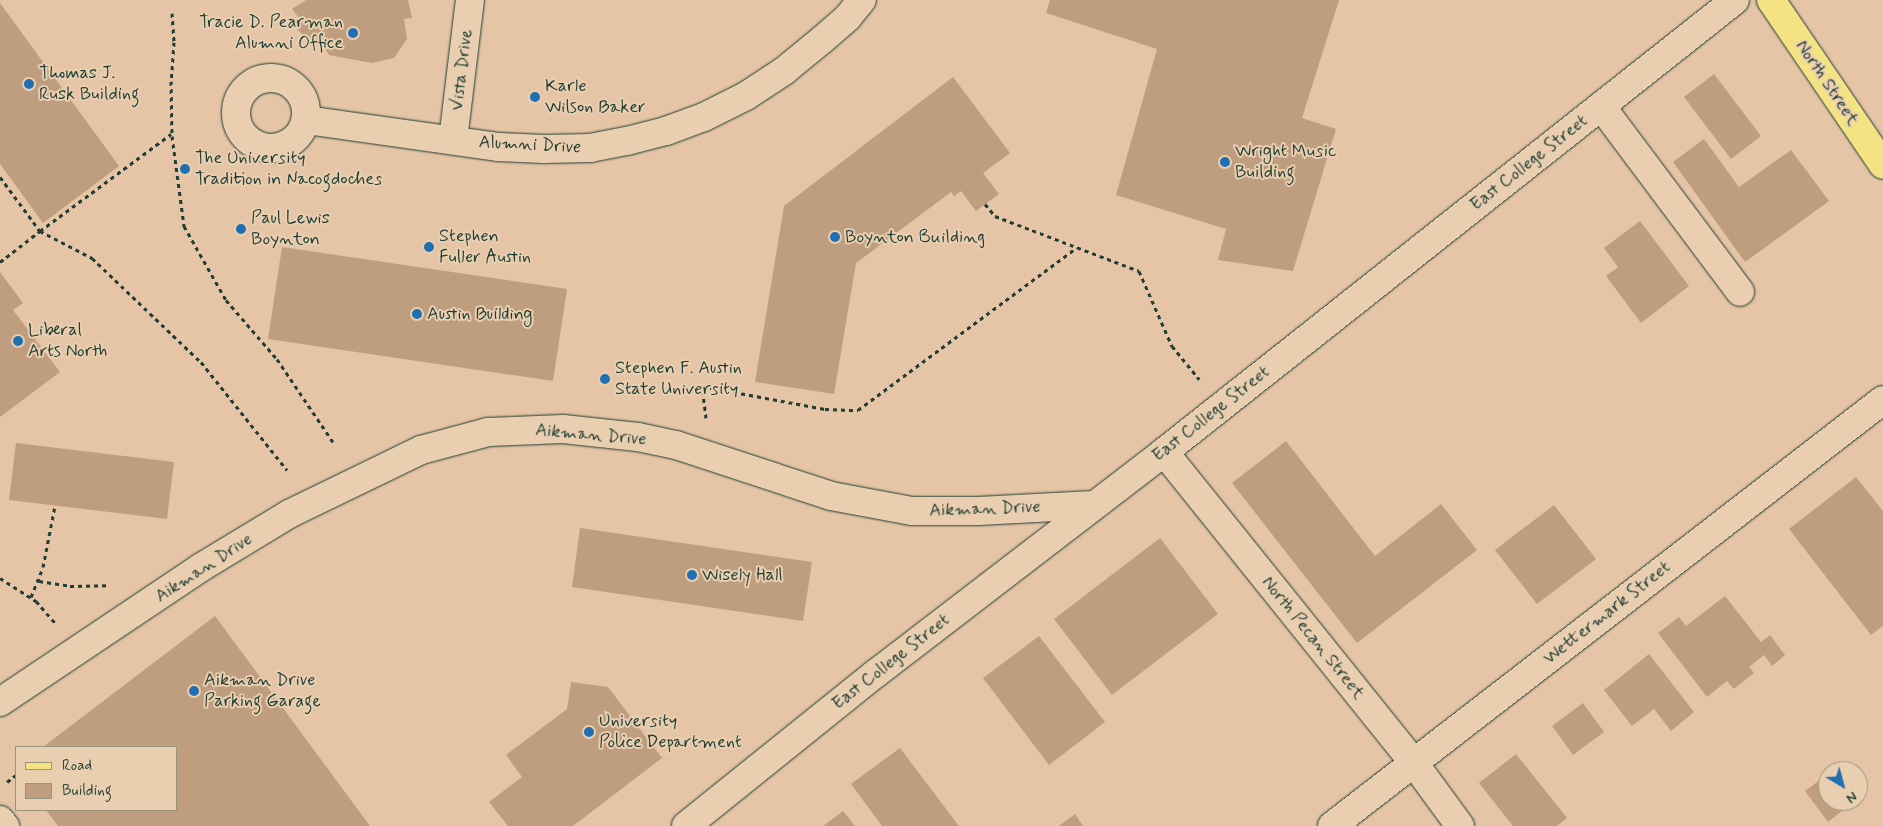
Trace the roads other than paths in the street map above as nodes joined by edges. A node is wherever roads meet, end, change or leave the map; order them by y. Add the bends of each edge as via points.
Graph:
1 (470, 0) edge
2 (862, 0) edge
3 (1735, 0) edge
4 (1771, 0) edge
5 (1600, 106) junction
6 (306, 120) dead end
7 (453, 140) junction
8 (1883, 165) edge
9 (1740, 292) dead end
10 (1883, 400) edge
11 (1164, 452) junction
12 (1094, 505) junction
13 (0, 702) edge
14 (1414, 763) junction
15 (0, 820) edge
16 (5, 826) edge
17 (686, 826) edge
18 (1332, 826) edge
19 (1460, 826) edge

1 - 7 street, Vista Drive
2 - 7 street, Alumni Drive via 848,17 784,71 738,100 666,131 627,141 572,148 499,147
3 - 5 street, East College Street
4 - 8 main road, North Street
5 - 9 street
5 - 11 street, East College Street
6 - 7 street, Alumni Drive
10 - 14 street, Wettermark Street
11 - 12 street, East College Street
11 - 14 street, North Pecan Street
12 - 13 street, Aikman Drive via 978,512 912,510 831,496 676,446 638,437 563,429 488,432 421,450 289,514 200,568
12 - 17 street, East College Street via 875,674
14 - 18 street, Wettermark Street
14 - 19 street, North Pecan Street
15 - 16 street

